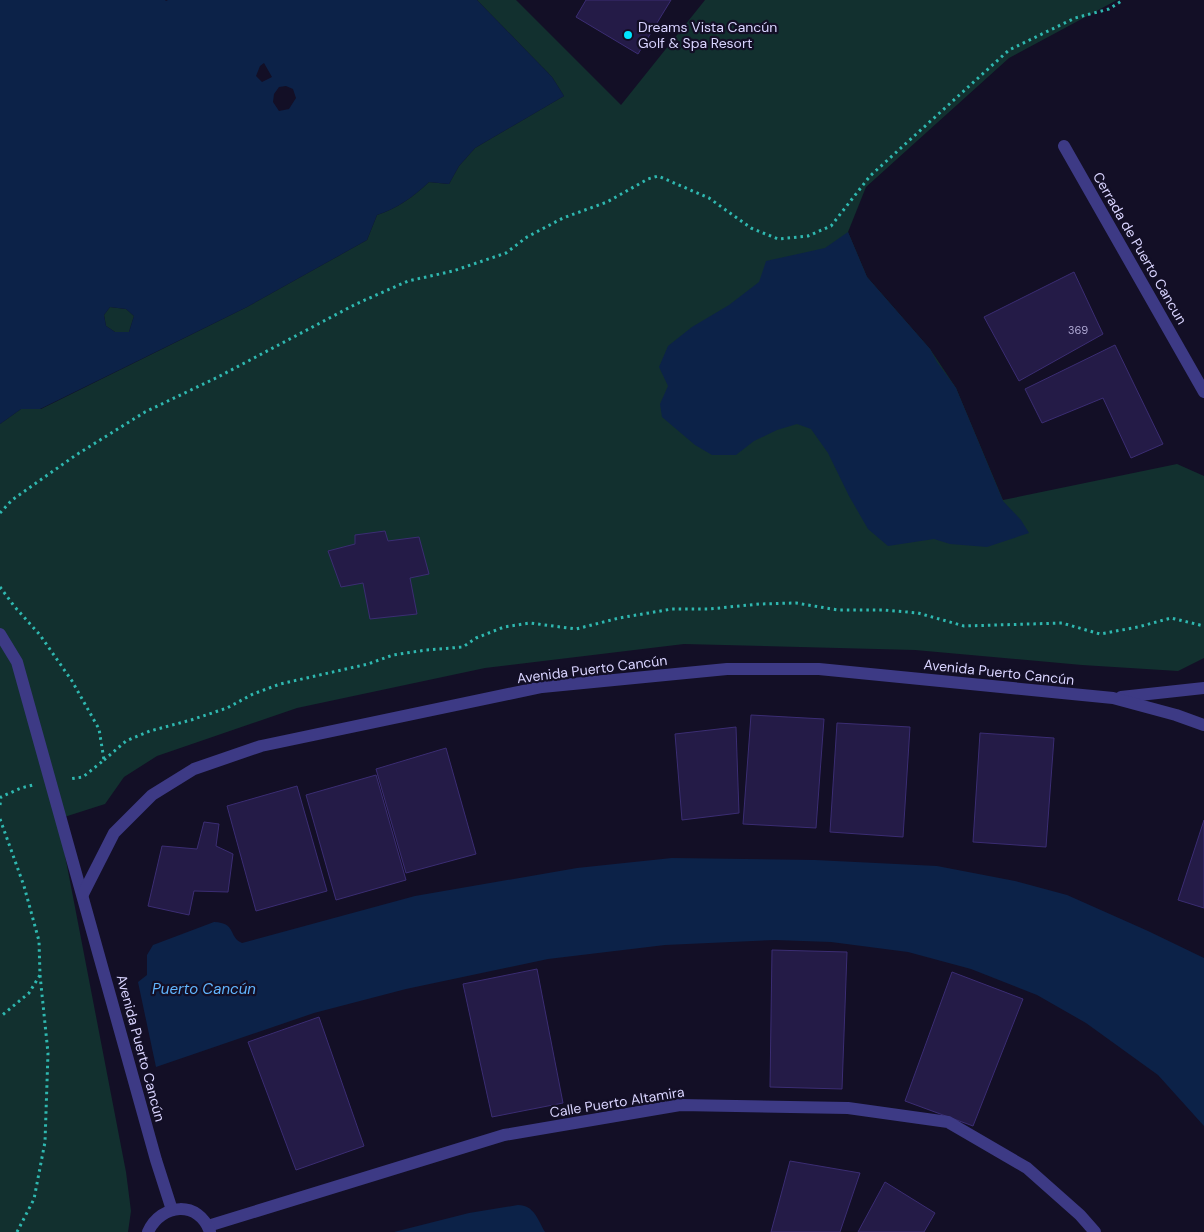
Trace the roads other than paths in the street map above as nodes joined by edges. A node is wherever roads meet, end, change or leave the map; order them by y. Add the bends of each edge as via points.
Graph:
1 (1064, 146) dead end
2 (1204, 392) edge
3 (0, 634) edge
4 (1204, 688) edge
5 (1113, 698) junction
6 (1204, 725) edge
7 (83, 894) junction
8 (172, 1210) junction
9 (209, 1229) edge
10 (148, 1232) edge
11 (1095, 1232) edge

1 - 2 street, Cerrada de Puerto Cancun
3 - 7 street, Avenida Puerto Cancún via 17,662
4 - 5 street, Avenida Puerto Cancún
5 - 6 street, Avenida Puerto Cancún
5 - 7 street, Avenida Puerto Cancún via 819,670 727,668 542,687 261,746 194,769 152,795 114,833
7 - 8 street, Avenida Puerto Cancún
8 - 9 street via 193,1212
8 - 10 street via 161,1214
9 - 11 street, Calle Puerto Altamira via 504,1136 680,1105 848,1108 948,1122 1027,1168

